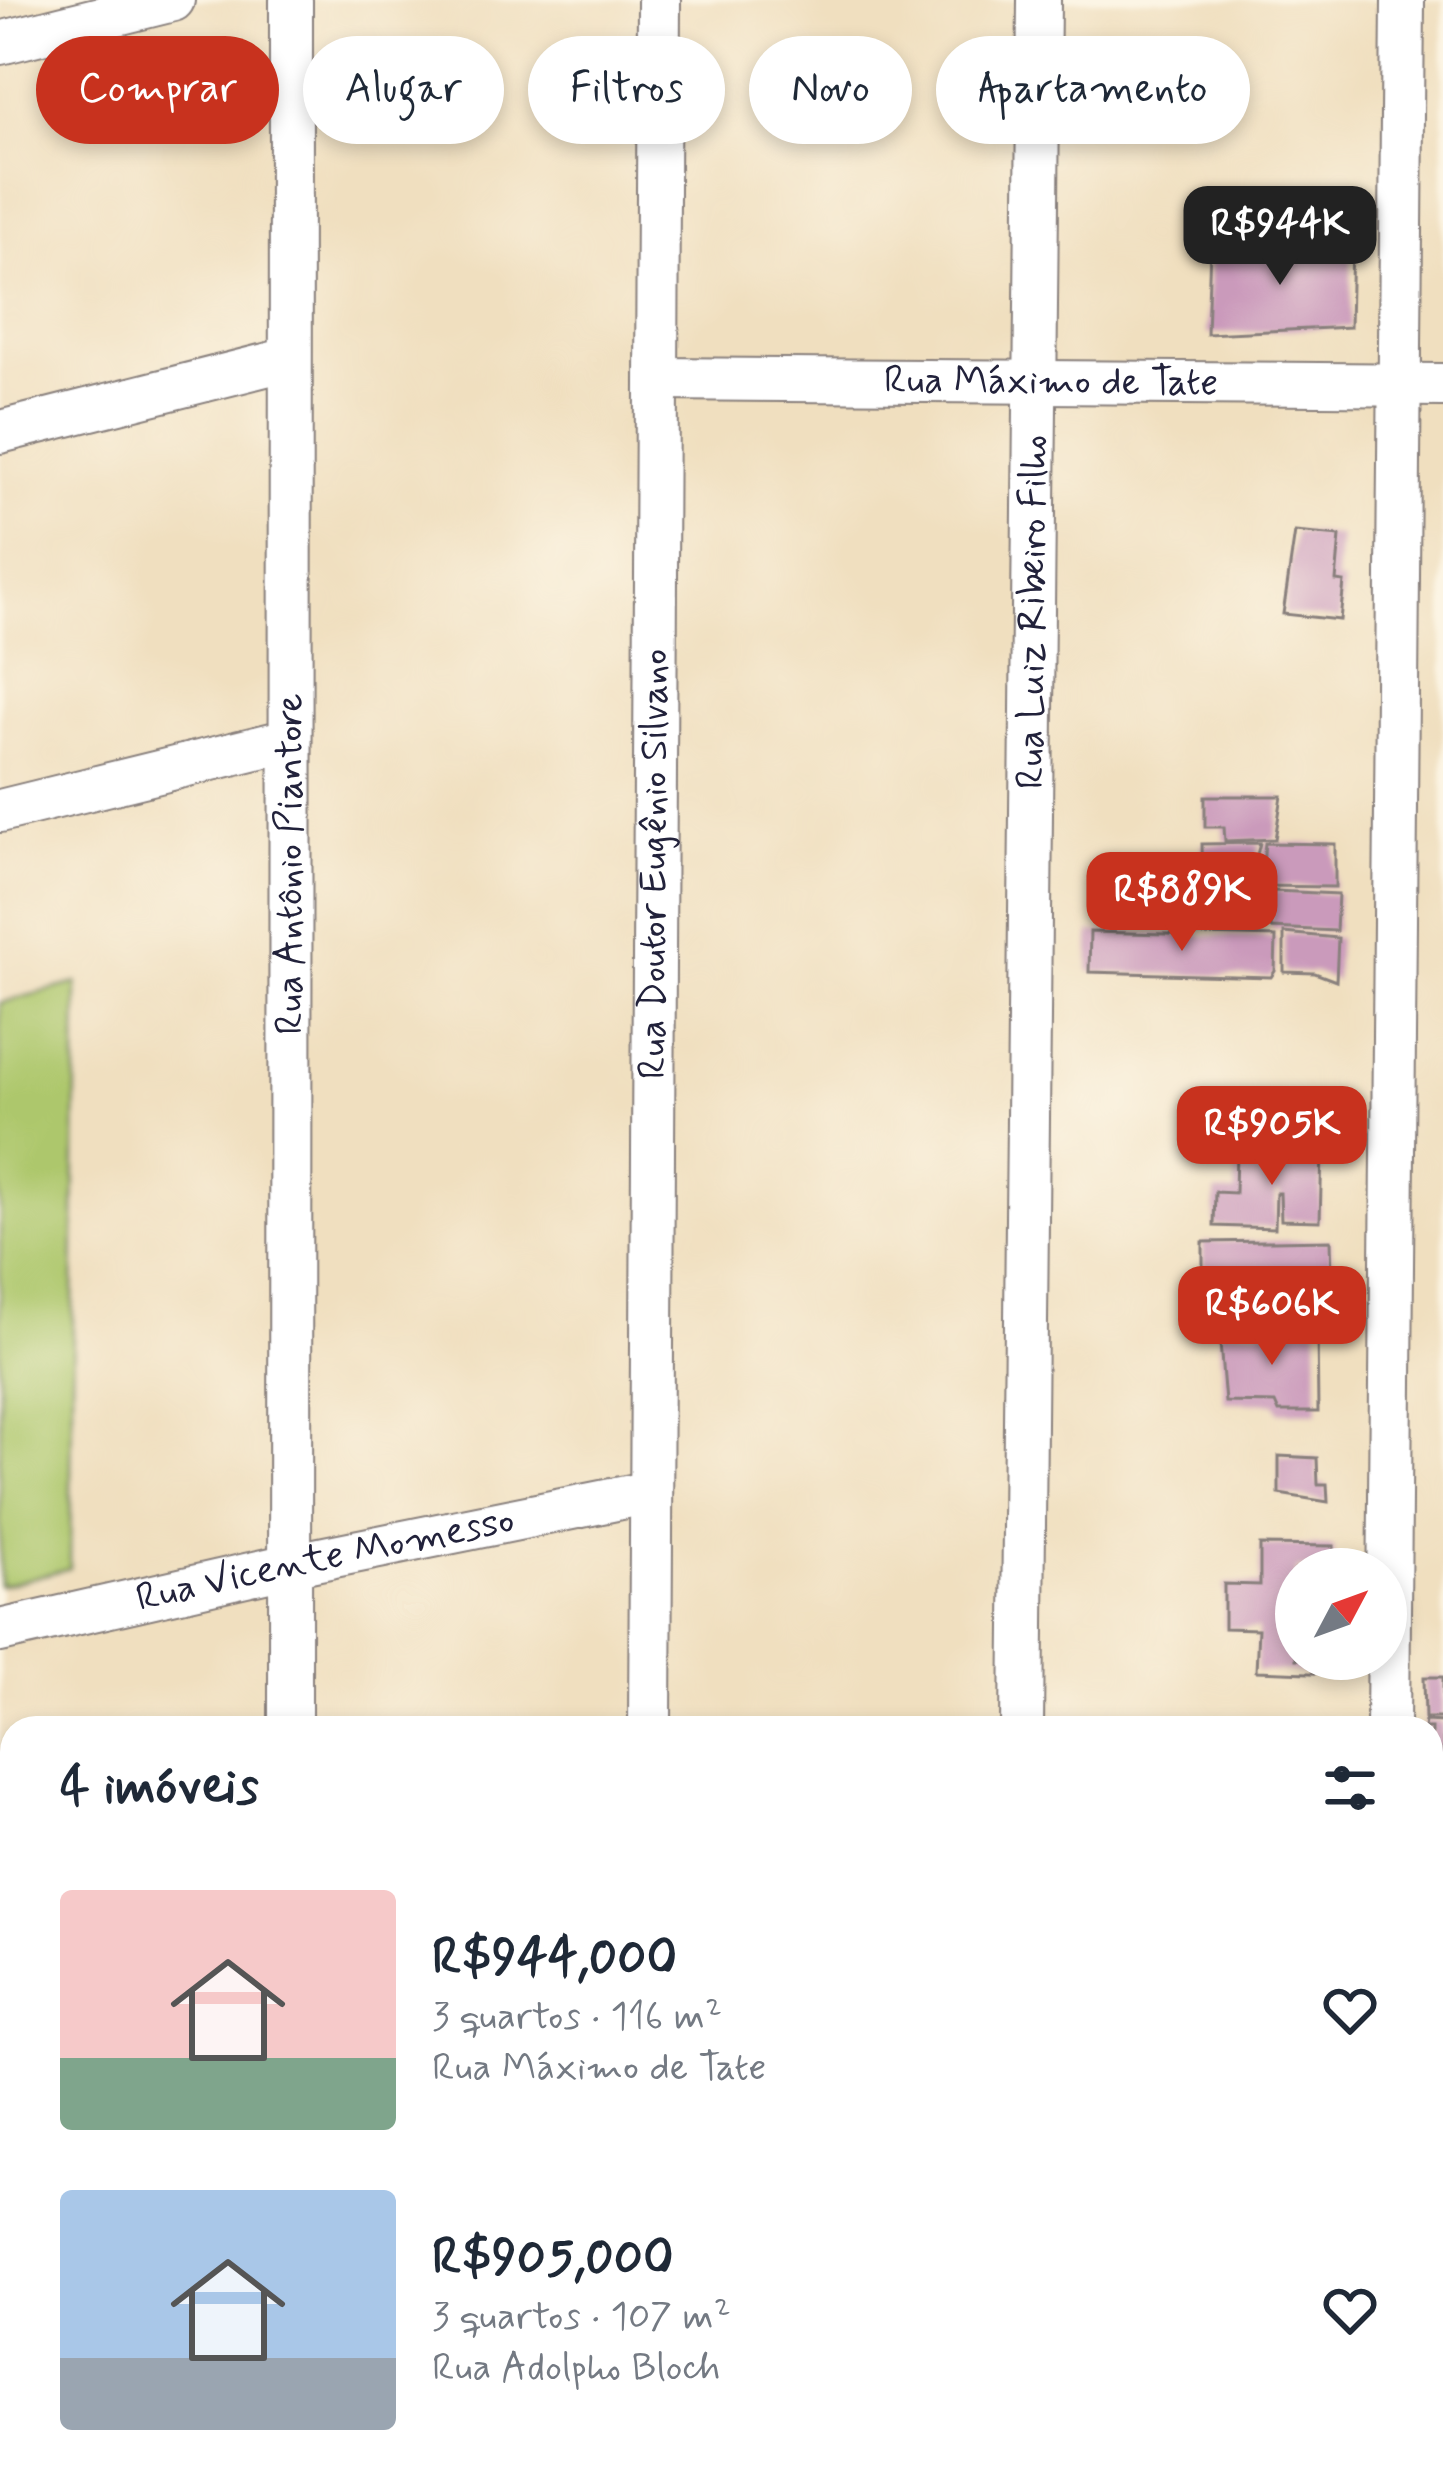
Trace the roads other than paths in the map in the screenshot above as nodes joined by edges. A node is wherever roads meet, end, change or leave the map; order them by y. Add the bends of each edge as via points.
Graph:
1 (172, 0) edge
2 (291, 0) edge
3 (659, 0) edge
4 (1039, 0) edge
5 (1403, 0) edge
6 (0, 43) edge
7 (289, 359) junction
8 (658, 379) junction
9 (1035, 382) junction
10 (1422, 385) edge
11 (0, 432) edge
12 (289, 740) junction
13 (0, 811) edge
14 (651, 1492) junction
15 (290, 1565) junction
16 (0, 1631) edge
17 (290, 1716) edge
18 (650, 1716) edge
19 (1022, 1716) edge
20 (1388, 1716) edge

1 - 6 street
2 - 7 street, Rua Antônio Piantore
3 - 8 street, Rua Doutor Eugênio Silvano
4 - 9 street, Rua Luiz Ribeiro Filho
5 - 10 street
7 - 11 street
7 - 12 street, Rua Antônio Piantore
8 - 9 street, Rua Máximo de Tate
8 - 14 street, Rua Doutor Eugênio Silvano
9 - 10 street, Rua Máximo de Tate
9 - 19 street, Rua Luiz Ribeiro Filho
10 - 20 street
12 - 13 street
12 - 15 street, Rua Antônio Piantore
14 - 15 street, Rua Vicente Momesso
14 - 18 street, Rua Doutor Eugênio Silvano
15 - 16 street, Rua Vicente Momesso
15 - 17 street, Rua Antônio Piantore

